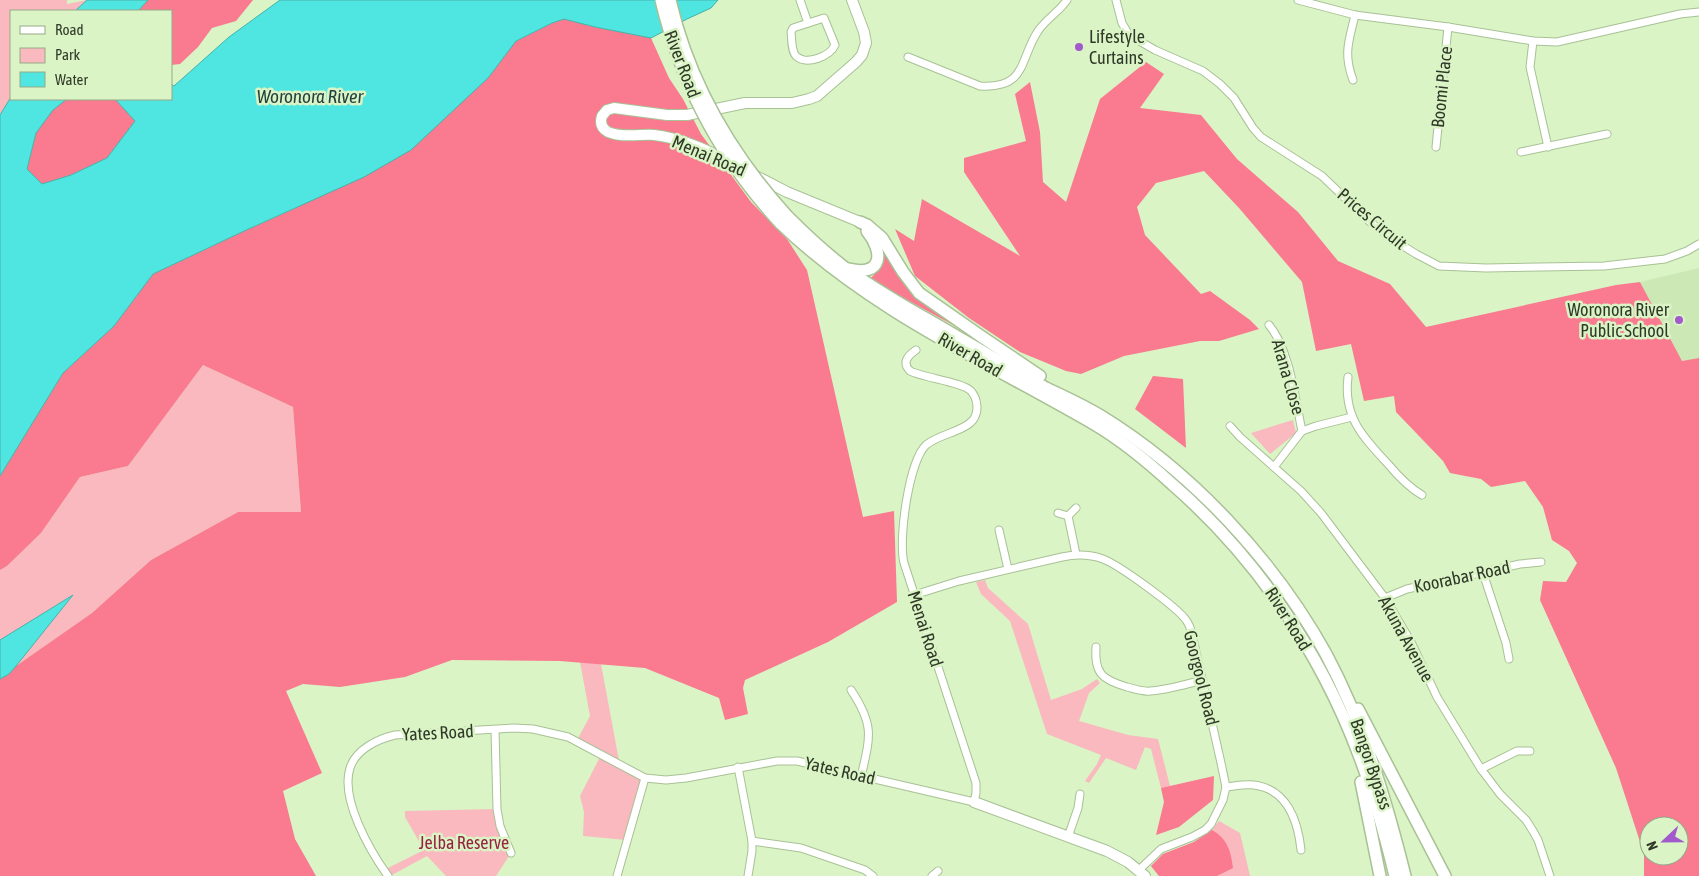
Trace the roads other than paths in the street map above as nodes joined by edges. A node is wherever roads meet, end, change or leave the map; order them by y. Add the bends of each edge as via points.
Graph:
1 (661, 0) edge
2 (670, 0) edge
3 (800, 0) edge
4 (852, 0) edge
5 (1067, 0) edge
6 (1116, 0) edge
7 (1298, 0) edge
8 (1699, 12) edge
9 (1355, 15) junction
10 (808, 23) junction
11 (1448, 27) junction
12 (1533, 41) junction
13 (908, 56) dead end
14 (1353, 80) dead end
15 (1607, 134) dead end
16 (1436, 147) dead end
17 (1548, 147) junction
18 (1521, 152) dead end
19 (784, 219) junction
20 (860, 222) junction
21 (1699, 244) edge
22 (845, 268) junction
23 (1269, 326) dead end
24 (916, 350) dead end
25 (1348, 377) dead end
26 (1071, 399) junction
27 (1352, 417) junction
28 (1230, 426) dead end
29 (1302, 431) junction
30 (1274, 467) junction
31 (1422, 495) dead end
32 (1076, 508) dead end
33 (1058, 513) dead end
34 (1068, 516) junction
35 (999, 530) dead end
36 (1076, 554) junction
37 (1541, 562) dead end
38 (1008, 569) junction
39 (1483, 573) junction
40 (914, 595) junction
41 (1385, 598) junction
42 (1096, 647) dead end
43 (1326, 656) junction
44 (1509, 659) dead end
45 (1323, 677) junction
46 (1203, 680) junction
47 (851, 690) dead end
48 (495, 730) junction
49 (1530, 751) dead end
50 (738, 767) junction
51 (1481, 769) junction
52 (861, 776) junction
53 (645, 778) junction
54 (1226, 787) junction
55 (1080, 794) dead end
56 (974, 802) junction
57 (1068, 837) junction
58 (752, 841) junction
59 (1301, 850) dead end
60 (511, 853) dead end
61 (1142, 873) edge
62 (388, 876) edge
63 (617, 876) edge
64 (748, 876) edge
65 (873, 876) edge
66 (1380, 876) edge
67 (1395, 876) edge
68 (1405, 876) edge
69 (1445, 876) edge
70 (1550, 876) edge

1 - 19 main road, River Road, bridge via 681,67 706,120 742,177
2 - 19 main road, River Road, bridge via 689,60 714,116
3 - 10 street
4 - 20 street, Menai Road via 864,32 865,48 856,62 817,96 792,103 736,104 687,115 614,108 604,113 600,122 606,130 614,133 656,135 696,146 787,192
5 - 13 street via 1037,32 1020,72 1007,82 980,86
6 - 21 street, Prices Circuit via 1126,32 1133,38 1210,76 1228,91 1261,136 1322,176 1392,239 1439,266 1604,266 1665,259
7 - 9 street
8 - 12 street via 1557,42
9 - 11 street
9 - 14 street via 1346,53
10 - 10 street via 824,18 835,45 823,57 806,60 796,56 791,32 793,28
11 - 12 street
11 - 16 street, Boomi Place
12 - 17 street via 1530,67
15 - 17 street
17 - 18 street
19 - 22 main road, River Road
19 - 45 main road, River Road via 825,264 897,313 1096,425 1135,452 1194,503 1243,554 1276,598
20 - 22 main road via 877,247 878,261 866,271
20 - 26 main road via 882,238 902,272 920,293
22 - 26 main road, River Road via 948,331
23 - 29 street, Arana Close via 1284,353
24 - 40 street, Menai Road via 906,359 910,371 963,386 971,391 978,410 973,420 926,446 915,467 901,538 902,556
25 - 27 street via 1346,389
26 - 43 main road, River Road via 1151,452 1234,527 1295,605
27 - 29 street
27 - 31 street via 1366,441 1408,486
28 - 30 street, Akuna Avenue
29 - 30 street
30 - 41 street, Akuna Avenue via 1321,513
32 - 34 street
33 - 34 street
34 - 36 street
35 - 38 street
36 - 38 street, Goorgool Road
36 - 46 street, Goorgool Road via 1090,555 1116,565 1178,611 1192,634
37 - 39 street, Koorabar Road
38 - 40 street, Goorgool Road
39 - 41 street, Koorabar Road via 1407,589
39 - 44 street
40 - 56 street, Menai Road via 976,783
41 - 51 street, Akuna Avenue via 1412,642 1437,696
42 - 46 street via 1098,670 1110,682 1148,691
43 - 68 main road, Bangor Bypass via 1371,758
43 - 69 main road via 1347,686
45 - 66 main road via 1360,778
45 - 67 main road, Bangor Bypass via 1359,754
46 - 54 street, Goorgool Road
47 - 52 street via 870,730
48 - 53 street, Yates Road via 533,729 568,737
48 - 60 street via 497,809
48 - 62 street, Yates Road via 395,735 382,738 358,755 350,767 350,800 369,846
49 - 51 street via 1517,751
50 - 52 street, Yates Road via 777,760 797,761
50 - 53 street, Yates Road via 686,778
50 - 58 street
51 - 70 street, Akuna Avenue via 1526,820 1538,840
52 - 56 street, Yates Road
53 - 63 street
54 - 59 street via 1254,785 1270,790 1284,801 1294,817
54 - 61 street via 1224,800 1211,824 1192,837 1161,849
55 - 57 street
56 - 57 street
57 - 61 street via 1118,856
58 - 64 street
58 - 65 street via 801,848 865,870

